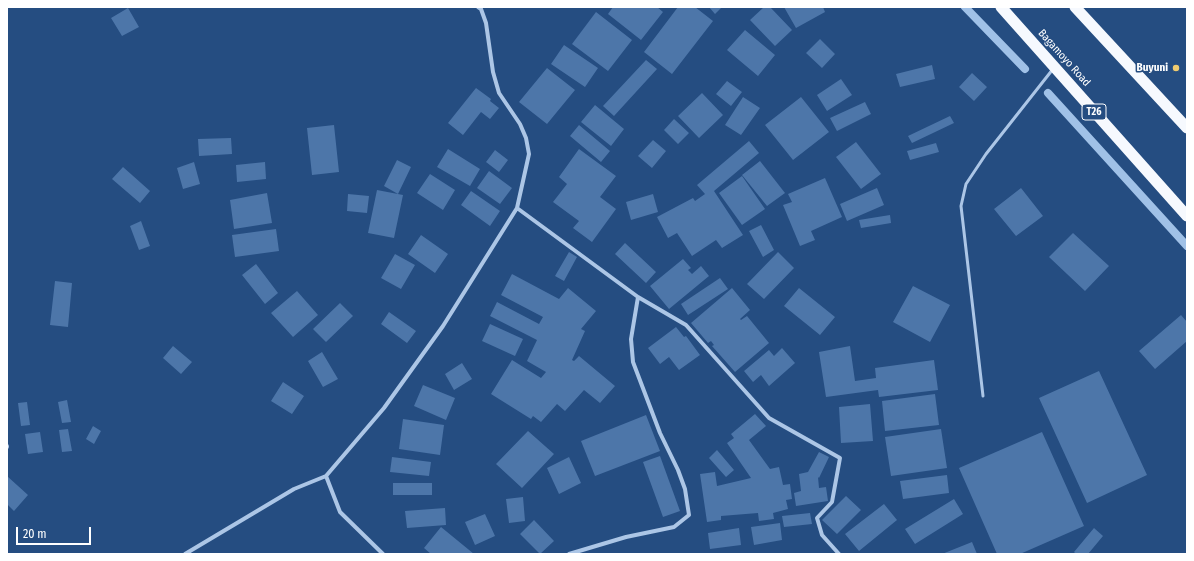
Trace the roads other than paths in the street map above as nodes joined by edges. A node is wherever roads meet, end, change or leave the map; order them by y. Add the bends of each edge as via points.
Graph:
1 (478, 7) edge
2 (1001, 7) edge
3 (1075, 7) edge
4 (1054, 67) junction
5 (1187, 128) edge
6 (517, 208) junction
7 (1187, 216) edge
8 (638, 297) junction
9 (982, 396) dead end
10 (326, 476) junction
11 (185, 554) edge
12 (383, 554) edge
13 (569, 554) edge
14 (839, 554) edge

1 - 6 street via 486,23 493,72 499,93 520,124 526,138 529,154
2 - 4 highway, Bagamoyo Road / T26
3 - 5 highway
4 - 7 highway, Bagamoyo Road / T26
4 - 9 lane via 986,154 966,184 961,206
6 - 8 street
6 - 10 street via 443,326 384,408
8 - 13 street via 631,339 633,362 660,433 685,488 689,515 674,528 626,537
8 - 14 street via 686,325 769,418 840,458 832,502 817,518 822,535
10 - 11 street via 294,488
10 - 12 street via 340,512

